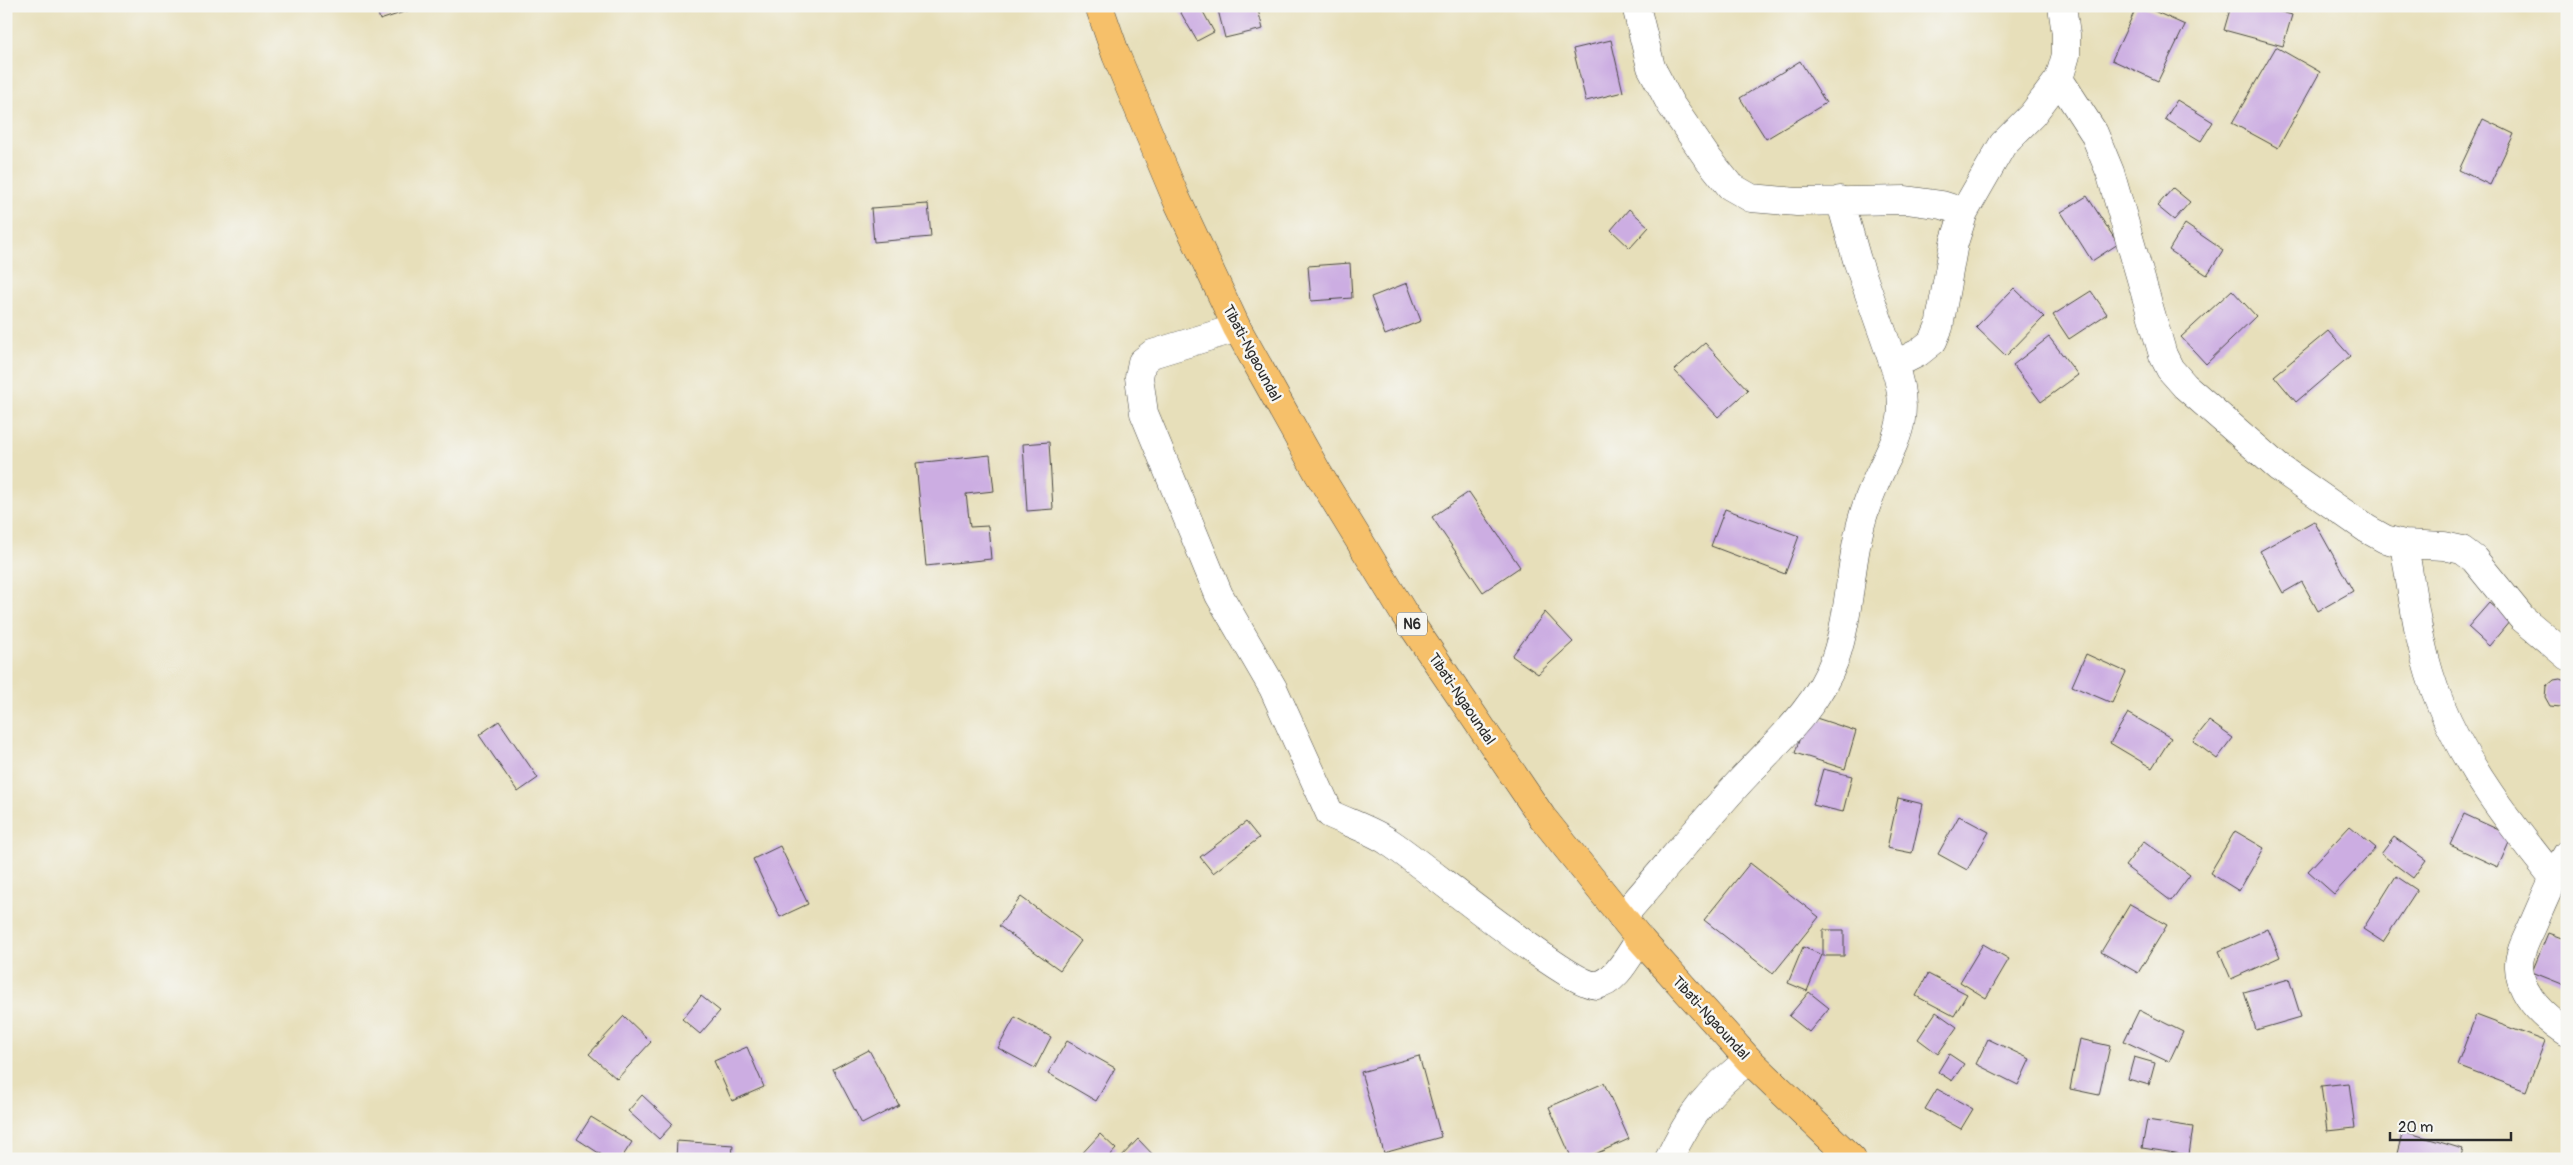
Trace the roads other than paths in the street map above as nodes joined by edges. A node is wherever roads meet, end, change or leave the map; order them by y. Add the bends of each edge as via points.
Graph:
1 (1098, 6) edge
2 (1636, 6) edge
3 (2062, 6) edge
4 (2059, 79) junction
5 (1840, 200) junction
6 (1964, 212) junction
7 (1237, 328) junction
8 (1894, 365) junction
9 (2404, 544) junction
10 (2567, 656) edge
11 (2567, 854) edge
12 (2553, 877) junction
13 (1622, 917) junction
14 (1640, 939) junction
15 (2567, 1032) edge
16 (1749, 1060) junction
17 (1668, 1159) edge
18 (1852, 1159) edge

1 - 7 highway, Tibati-Ngaoundal / N6 via 1176,198
2 - 5 street via 1651,67 1706,156 1730,186 1751,198 1797,202
3 - 4 street via 2066,54
4 - 6 street via 2032,115 2003,144
4 - 9 street via 2094,133 2110,172 2162,356 2170,369 2185,386 2278,467 2367,529 2385,539
5 - 6 street via 1906,200
5 - 8 street
6 - 8 street via 1954,243 1939,327 1933,341
7 - 13 highway, Tibati-Ngaoundal / N6 via 1318,472 1403,612 1542,817
7 - 14 street via 1152,354 1142,362 1139,377 1144,413 1219,595 1274,688 1330,814 1392,844 1534,951 1581,980 1596,985 1610,980
8 - 13 street via 1904,411 1900,429 1865,509 1841,636 1827,678 1798,721 1736,786
9 - 10 street via 2462,550 2474,559 2522,618
9 - 12 street via 2417,623 2440,702 2487,793
11 - 12 street
12 - 15 street via 2518,966 2522,984 2532,1002 2548,1020
13 - 14 highway, Tibati-Ngaoundal / N6
14 - 16 highway, Tibati-Ngaoundal / N6
16 - 17 street via 1726,1077 1695,1110
16 - 18 highway, Tibati-Ngaoundal / N6

